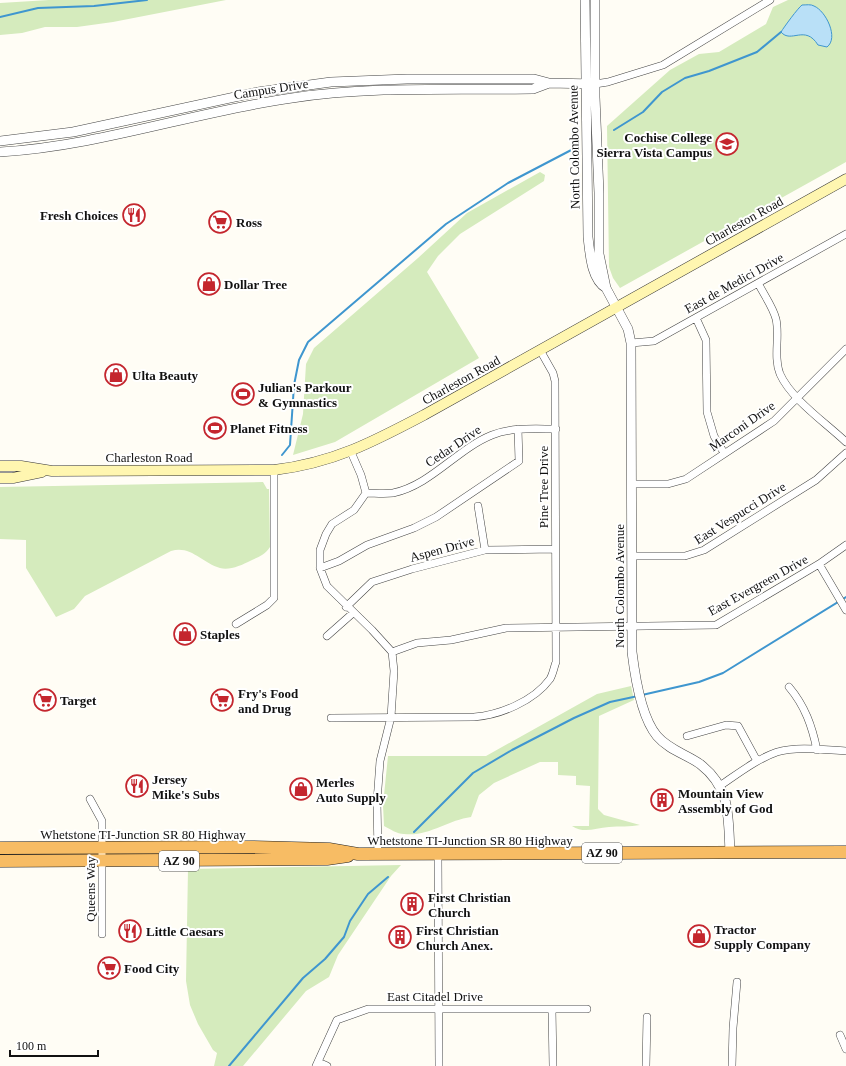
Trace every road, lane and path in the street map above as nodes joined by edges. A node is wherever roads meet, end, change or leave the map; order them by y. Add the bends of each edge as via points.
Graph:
1 (585, 0) edge
2 (595, 0) edge
3 (770, 0) edge
4 (549, 83) junction
5 (585, 84) junction
6 (595, 84) junction
7 (0, 141) edge
8 (0, 152) edge
9 (846, 179) edge
10 (846, 234) edge
11 (758, 284) junction
12 (606, 288) junction
13 (616, 307) junction
14 (696, 318) junction
15 (631, 342) junction
16 (846, 349) edge
17 (540, 350) junction
18 (798, 398) junction
19 (518, 429) junction
20 (556, 429) junction
21 (846, 442) edge
22 (351, 452) junction
23 (724, 453) junction
24 (846, 453) edge
25 (0, 466) edge
26 (274, 470) junction
27 (52, 471) junction
28 (0, 478) edge
29 (632, 484) junction
30 (366, 493) junction
31 (478, 506) dead end
32 (846, 545) edge
33 (555, 549) junction
34 (485, 550) junction
35 (632, 556) junction
36 (819, 564) junction
37 (320, 568) junction
38 (346, 607) junction
39 (846, 610) edge
40 (353, 613) junction
41 (236, 624) dead end
42 (632, 626) junction
43 (556, 627) junction
44 (327, 636) dead end
45 (392, 652) junction
46 (789, 687) dead end
47 (391, 717) junction
48 (331, 718) dead end
49 (687, 736) dead end
50 (817, 750) junction
51 (846, 751) edge
52 (757, 761) junction
53 (721, 785) junction
54 (90, 798) dead end
55 (102, 847) junction
56 (0, 848) edge
57 (730, 852) junction
58 (846, 852) edge
59 (358, 854) junction
60 (378, 854) junction
61 (438, 854) junction
62 (0, 861) edge
63 (102, 861) junction
64 (102, 934) dead end
65 (737, 982) dead end
66 (437, 1008) junction
67 (552, 1009) junction
68 (587, 1009) dead end
69 (647, 1017) dead end
70 (840, 1035) dead end
71 (846, 1049) edge
72 (317, 1064) edge
73 (327, 1066) edge
74 (439, 1066) edge
75 (553, 1066) edge
76 (646, 1066) edge
77 (732, 1066) edge

1 - 5 street, North Colombo Avenue
2 - 6 street, North Colombo Avenue
3 - 6 street, Campus Drive via 663,65
4 - 5 street, Campus Drive
4 - 7 street, Campus Drive via 534,79 331,82 258,92 73,132
4 - 8 street, Campus Drive via 533,89 353,91 315,95 226,110 91,139
5 - 6 street, Campus Drive
5 - 12 street, North Colombo Avenue via 588,237 596,274 600,285
6 - 12 street, North Colombo Avenue via 599,254
9 - 13 main road, Charleston Road
10 - 11 street, East de Medici Drive
11 - 14 street, East de Medici Drive
11 - 18 street via 776,318 779,372
12 - 13 street, North Colombo Avenue
13 - 15 street, North Colombo Avenue via 628,329
13 - 17 main road, Charleston Road
14 - 15 street, East de Medici Drive via 654,341
14 - 23 street via 706,340 707,412 710,426
15 - 29 street, North Colombo Avenue
16 - 18 street, Marconi Drive
17 - 20 street, Pine Tree Drive via 553,373
17 - 22 main road, Charleston Road via 424,415
18 - 21 street
18 - 23 street, Marconi Drive via 774,421
19 - 20 street, Cedar Drive
19 - 30 street, Cedar Drive via 491,435 456,456 426,479 404,489 392,493
19 - 37 street via 519,461 436,517 367,545
20 - 33 street, Pine Tree Drive
22 - 26 main road, Charleston Road via 300,467
22 - 30 street
23 - 29 street, Marconi Drive via 686,479 676,482
24 - 35 street, East Vespucci Drive via 816,480 700,552 686,556
25 - 27 main road, Charleston Road via 21,466
26 - 27 main road, Charleston Road
26 - 41 street via 274,598 267,606
27 - 28 main road, Charleston Road
29 - 35 street, North Colombo Avenue
30 - 37 street via 354,510 332,524 320,550
31 - 34 street
32 - 36 street, East Evergreen Drive
33 - 34 street, Aspen Drive
33 - 43 street, Pine Tree Drive
34 - 38 street, Aspen Drive via 372,582
35 - 42 street, North Colombo Avenue
36 - 39 street
36 - 42 street, East Evergreen Drive via 716,625
37 - 38 street via 327,586
38 - 40 street
40 - 44 street
40 - 45 street
42 - 43 street, East Evergreen Drive
42 - 53 street, North Colombo Avenue via 636,678 649,722 668,746 700,764
43 - 45 street, East Evergreen Drive via 506,628 451,640 417,643
43 - 47 street, Pine Tree Drive via 556,662 550,678 540,689 508,709 491,716
45 - 47 street via 394,671
46 - 50 street via 800,700 813,729
47 - 48 street
47 - 60 street via 380,762 377,802
49 - 52 street via 726,725 738,726
50 - 51 street
50 - 52 street via 779,752
52 - 53 street
53 - 57 street via 728,815
54 - 55 street, Queens Way via 102,821
55 - 56 highway, Whetstone TI-Junction SR 80 Highway / AZ 90
55 - 59 highway, Whetstone TI-Junction SR 80 Highway / AZ 90 via 252,847 329,850
55 - 63 street, Queens Way
57 - 58 highway, Whetstone TI-Junction SR 80 Highway / AZ 90
57 - 61 highway, Whetstone TI-Junction SR 80 Highway / AZ 90
59 - 60 highway, Whetstone TI-Junction SR 80 Highway / AZ 90
59 - 63 highway, Whetstone TI-Junction SR 80 Highway / AZ 90 via 327,859
60 - 61 highway, Whetstone TI-Junction SR 80 Highway / AZ 90
61 - 66 street
62 - 63 highway, Whetstone TI-Junction SR 80 Highway / AZ 90
63 - 64 street, Queens Way
65 - 77 street
66 - 67 street, East Citadel Drive
66 - 72 street, East Citadel Drive via 368,1009 337,1020
66 - 74 street
67 - 68 street, East Citadel Drive
67 - 75 street
69 - 76 street
70 - 71 street
72 - 73 street

